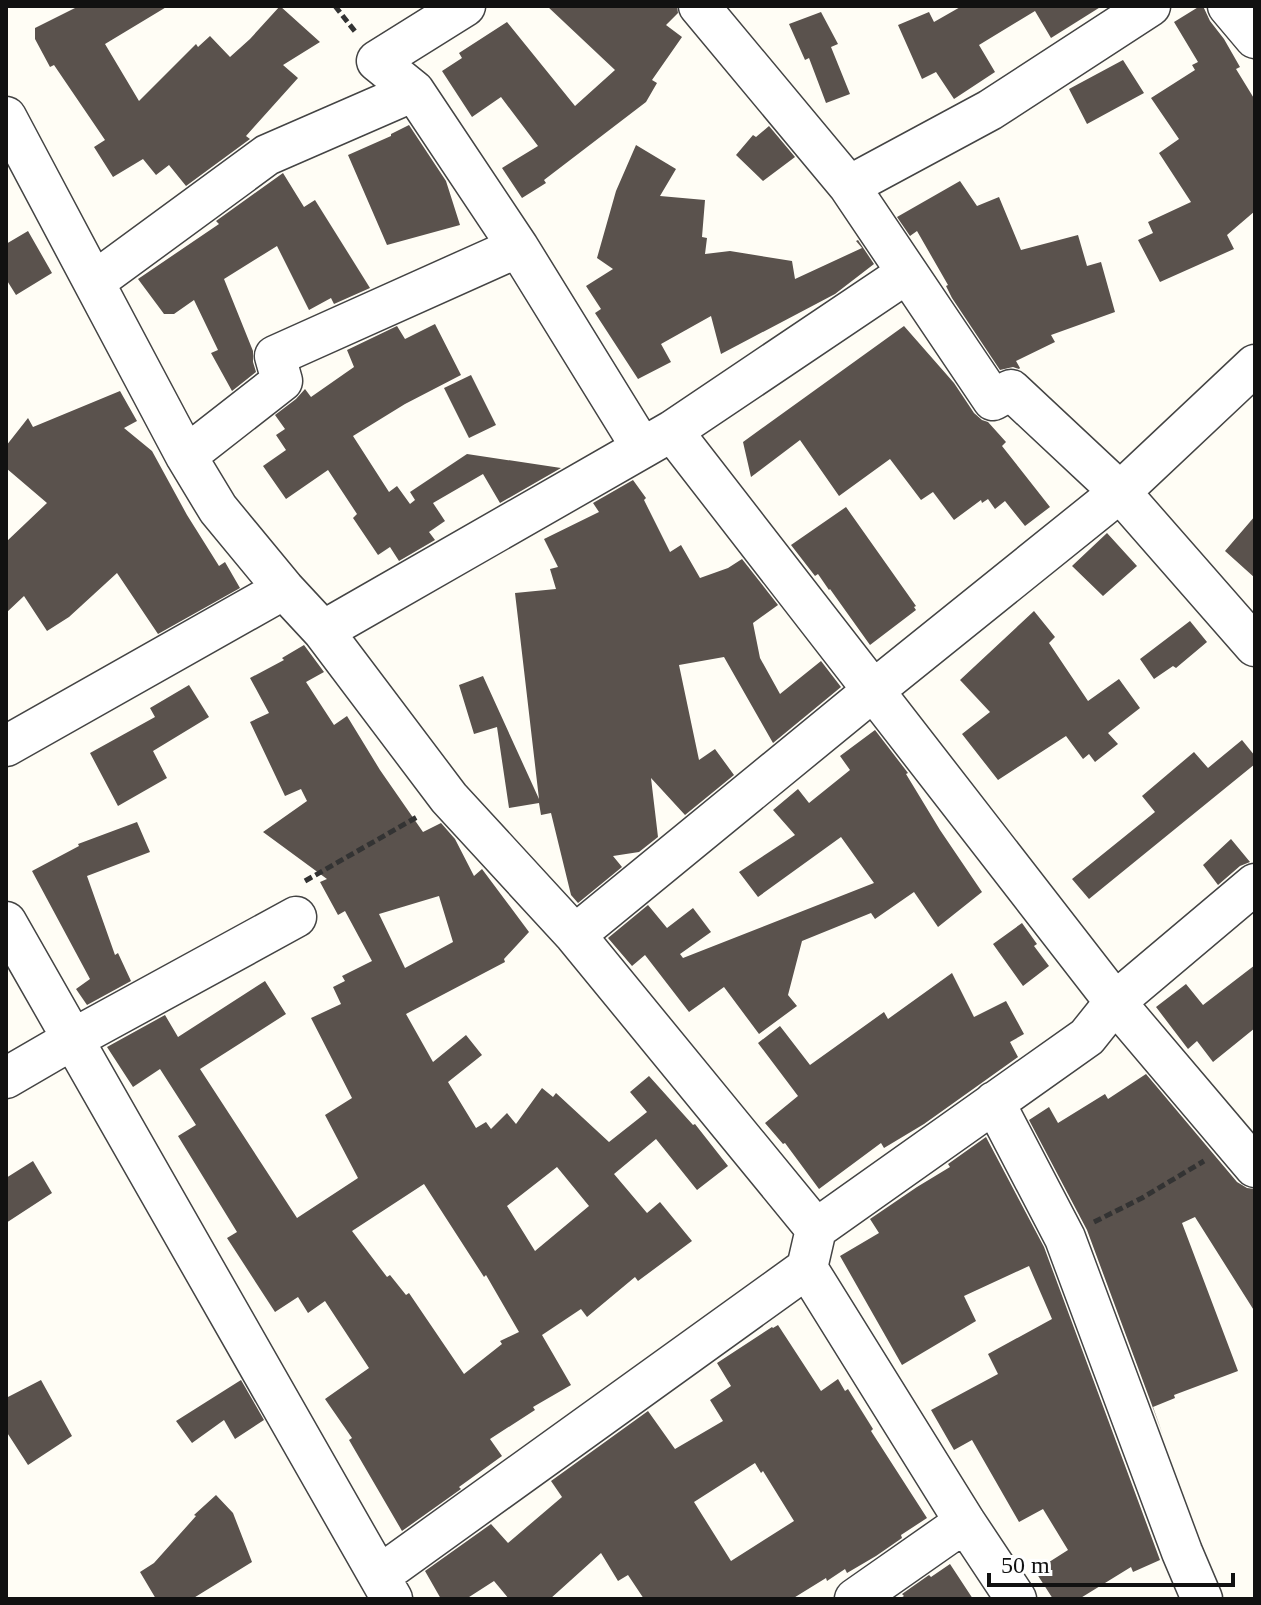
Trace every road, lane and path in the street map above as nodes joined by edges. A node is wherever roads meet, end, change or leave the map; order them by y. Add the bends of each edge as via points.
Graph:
1 (465, 6) edge
2 (699, 6) edge
3 (1150, 6) edge
4 (1228, 6) edge
5 (1255, 38) edge
6 (414, 91) junction
7 (6, 117) edge
8 (849, 186) junction
9 (518, 247) junction
10 (907, 273) junction
11 (94, 282) junction
12 (1255, 365) edge
13 (657, 440) junction
14 (186, 456) junction
15 (1120, 492) junction
16 (284, 589) junction
17 (323, 631) junction
18 (1255, 646) edge
19 (874, 690) junction
20 (6, 746) edge
21 (449, 798) junction
22 (1255, 884) edge
23 (296, 917) joint
24 (6, 922) edge
25 (575, 935) junction
26 (1115, 1002) junction
27 (73, 1039) junction
28 (6, 1078) edge
29 (994, 1102) junction
30 (1245, 1155) edge
31 (816, 1229) junction
32 (1065, 1238) junction
33 (807, 1268) junction
34 (965, 1522) junction
35 (386, 1588) edge
36 (855, 1599) edge
37 (1016, 1599) edge
38 (1202, 1599) edge

1 - 6 street via 377,61
2 - 8 street
3 - 8 street via 990,110
4 - 5 street
6 - 9 street
6 - 11 street via 267,155
7 - 11 street
8 - 10 street
9 - 13 street
9 - 14 street via 275,356 282,381
10 - 13 street
10 - 15 street via 993,400 1011,390
11 - 14 street
12 - 15 street
13 - 17 street
13 - 19 street
14 - 16 street via 218,509
15 - 18 street
15 - 19 street
16 - 17 street
16 - 20 street
17 - 21 street
19 - 25 street
19 - 26 street
21 - 23 path via 296,886
21 - 25 street
22 - 26 street
23 - 27 street
24 - 27 street
25 - 31 street
26 - 29 street via 1087,1037
26 - 30 street
27 - 28 street
27 - 35 street
29 - 31 street
29 - 32 street
30 - 32 path via 1142,1198
31 - 33 street
32 - 38 street
33 - 34 street
33 - 35 street
34 - 36 street
34 - 37 street

